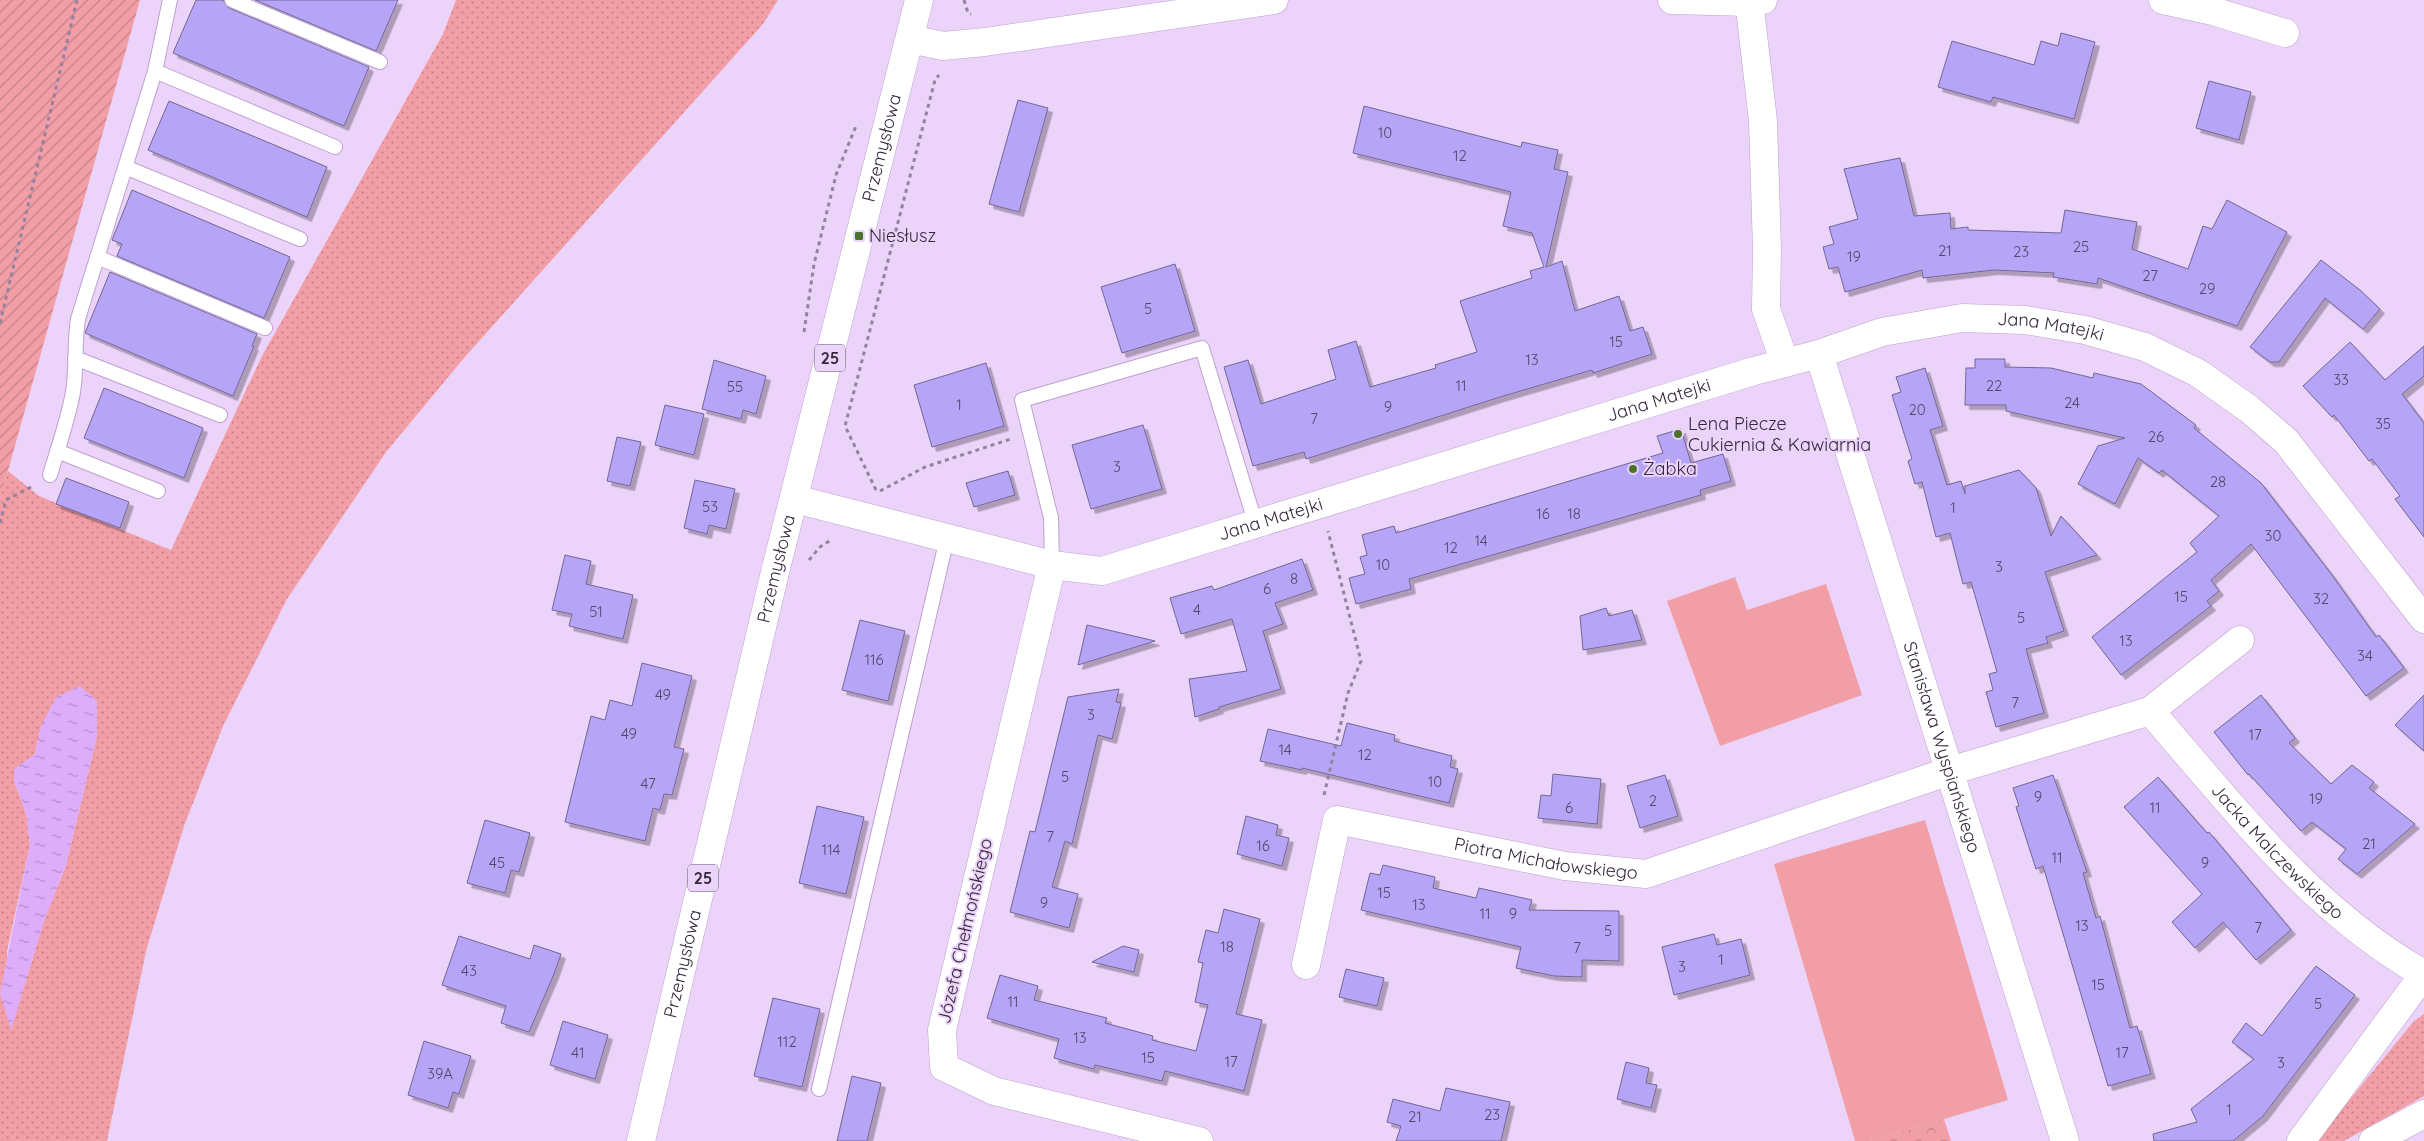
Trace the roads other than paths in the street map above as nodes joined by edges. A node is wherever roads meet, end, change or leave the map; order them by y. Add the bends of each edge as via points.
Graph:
1 (170, 0) edge
2 (232, 0) edge
3 (919, 0) edge
4 (1274, 0) edge
5 (1672, 0) edge
6 (2163, 0) edge
7 (1754, 1) edge
8 (2285, 33) dead end
9 (910, 39) junction
10 (380, 62) dead end
11 (155, 71) junction
12 (335, 147) dead end
13 (124, 166) junction
14 (300, 239) dead end
15 (97, 257) junction
16 (265, 328) dead end
17 (1819, 354) junction
18 (75, 358) junction
19 (1785, 362) junction
20 (220, 415) dead end
21 (57, 451) junction
22 (50, 475) road end
23 (158, 491) dead end
24 (795, 498) junction
25 (1256, 524) junction
26 (947, 538) junction
27 (1052, 565) junction
28 (2424, 619) edge
29 (2240, 640) dead end
30 (2150, 712) junction
31 (1950, 771) junction
32 (1306, 965) dead end
33 (2424, 974) edge
34 (819, 1089) dead end
35 (2424, 1114) edge
36 (640, 1141) edge
37 (1199, 1141) edge
38 (2065, 1141) edge
39 (2301, 1141) edge
40 (2373, 1141) edge

1 - 11 lane
2 - 10 lane
3 - 9 street, Przemysłowa / 25
4 - 9 street via 985,42 943,46
5 - 7 street
6 - 8 street
7 - 19 street via 1767,249 1766,309
9 - 24 street, Przemysłowa / 25
11 - 12 lane
11 - 13 lane
13 - 14 lane
13 - 15 lane
15 - 16 lane
15 - 18 lane via 78,319
17 - 19 street, Jana Matejki
17 - 28 street, Jana Matejki via 1882,332 1962,318 2025,320 2085,330 2145,347 2198,373 2249,409 2286,442
17 - 31 street, Stanisława Wyspiańskiego
18 - 20 lane
18 - 21 lane via 73,392
19 - 25 street, Jana Matejki
21 - 22 lane
21 - 23 lane
24 - 26 street, Jana Matejki
24 - 36 street, Przemysłowa / 25
25 - 27 street, Jana Matejki via 1102,571
25 - 27 lane via 1202,348 1022,400 1051,518
26 - 27 street, Jana Matejki
26 - 34 lane
27 - 37 street, Józefa Chełmońskiego via 942,1030 944,1066 994,1091
29 - 30 street
30 - 31 street
30 - 33 street, Jacka Malczewskiego via 2285,865 2336,911 2402,962
31 - 32 street, Piotra Michałowskiego via 1646,874 1564,866 1337,820
31 - 38 street, Stanisława Wyspiańskiego
33 - 39 street, Jacka Malczewskiego
35 - 40 street

